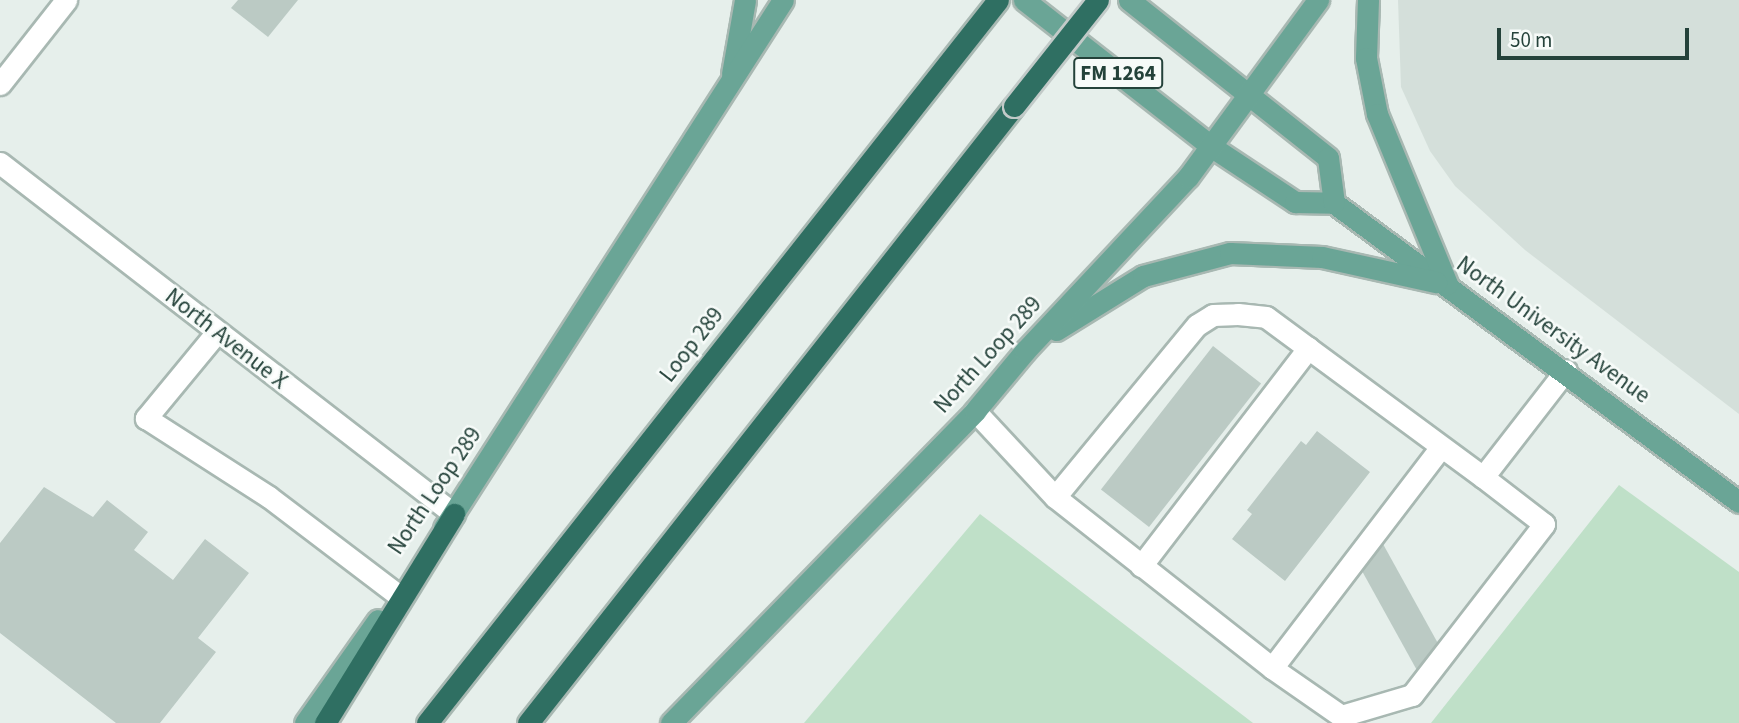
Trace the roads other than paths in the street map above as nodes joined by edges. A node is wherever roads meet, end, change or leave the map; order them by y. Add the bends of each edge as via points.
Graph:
1 (66, 0) edge
2 (745, 0) edge
3 (783, 0) edge
4 (998, 0) edge
5 (1024, 0) edge
6 (1098, 0) edge
7 (1129, 0) edge
8 (1318, 0) edge
9 (1368, 0) edge
10 (730, 83) junction
11 (0, 84) edge
12 (1249, 97) junction
13 (1212, 147) junction
14 (0, 163) edge
15 (1334, 203) junction
16 (1447, 285) junction
17 (217, 332) junction
18 (1308, 348) junction
19 (1025, 351) junction
20 (1566, 370) junction
21 (975, 411) junction
22 (1441, 447) junction
23 (1483, 477) junction
24 (1055, 497) junction
25 (1739, 502) edge
26 (454, 514) junction
27 (1141, 566) junction
28 (397, 594) junction
29 (1272, 668) junction
30 (305, 723) edge
31 (325, 723) edge
32 (427, 723) edge
33 (528, 723) edge
34 (671, 723) edge

1 - 11 street
2 - 10 main road
3 - 10 main road, North Loop 289
4 - 32 highway, Loop 289
5 - 13 main road, FM 1264
6 - 33 highway, bridge
7 - 12 main road, FM 1264
8 - 12 main road, North Loop 289
9 - 16 main road via 1366,58 1377,114
10 - 26 main road, North Loop 289
12 - 13 main road, North Loop 289
12 - 15 main road, FM 1264 via 1328,158
13 - 15 main road, FM 1264 via 1295,202
13 - 19 main road, North Loop 289
14 - 17 street, North Avenue X
15 - 16 main road, North University Avenue
16 - 19 main road via 1322,257 1269,251 1230,253 1143,276
16 - 20 main road, North University Avenue
17 - 26 street, North Avenue X
17 - 28 street via 146,418 269,497
18 - 22 street
18 - 24 street via 1266,317 1213,315 1197,325
18 - 27 street
19 - 21 main road, North Loop 289
20 - 23 street
20 - 25 main road, North University Avenue
21 - 24 street
21 - 34 main road, North Loop 289
22 - 23 street
22 - 29 street
23 - 29 street via 1544,524 1412,695 1341,716
24 - 27 street
26 - 28 main road, North Loop 289
26 - 31 highway
27 - 29 street
28 - 30 main road, North Loop 289

